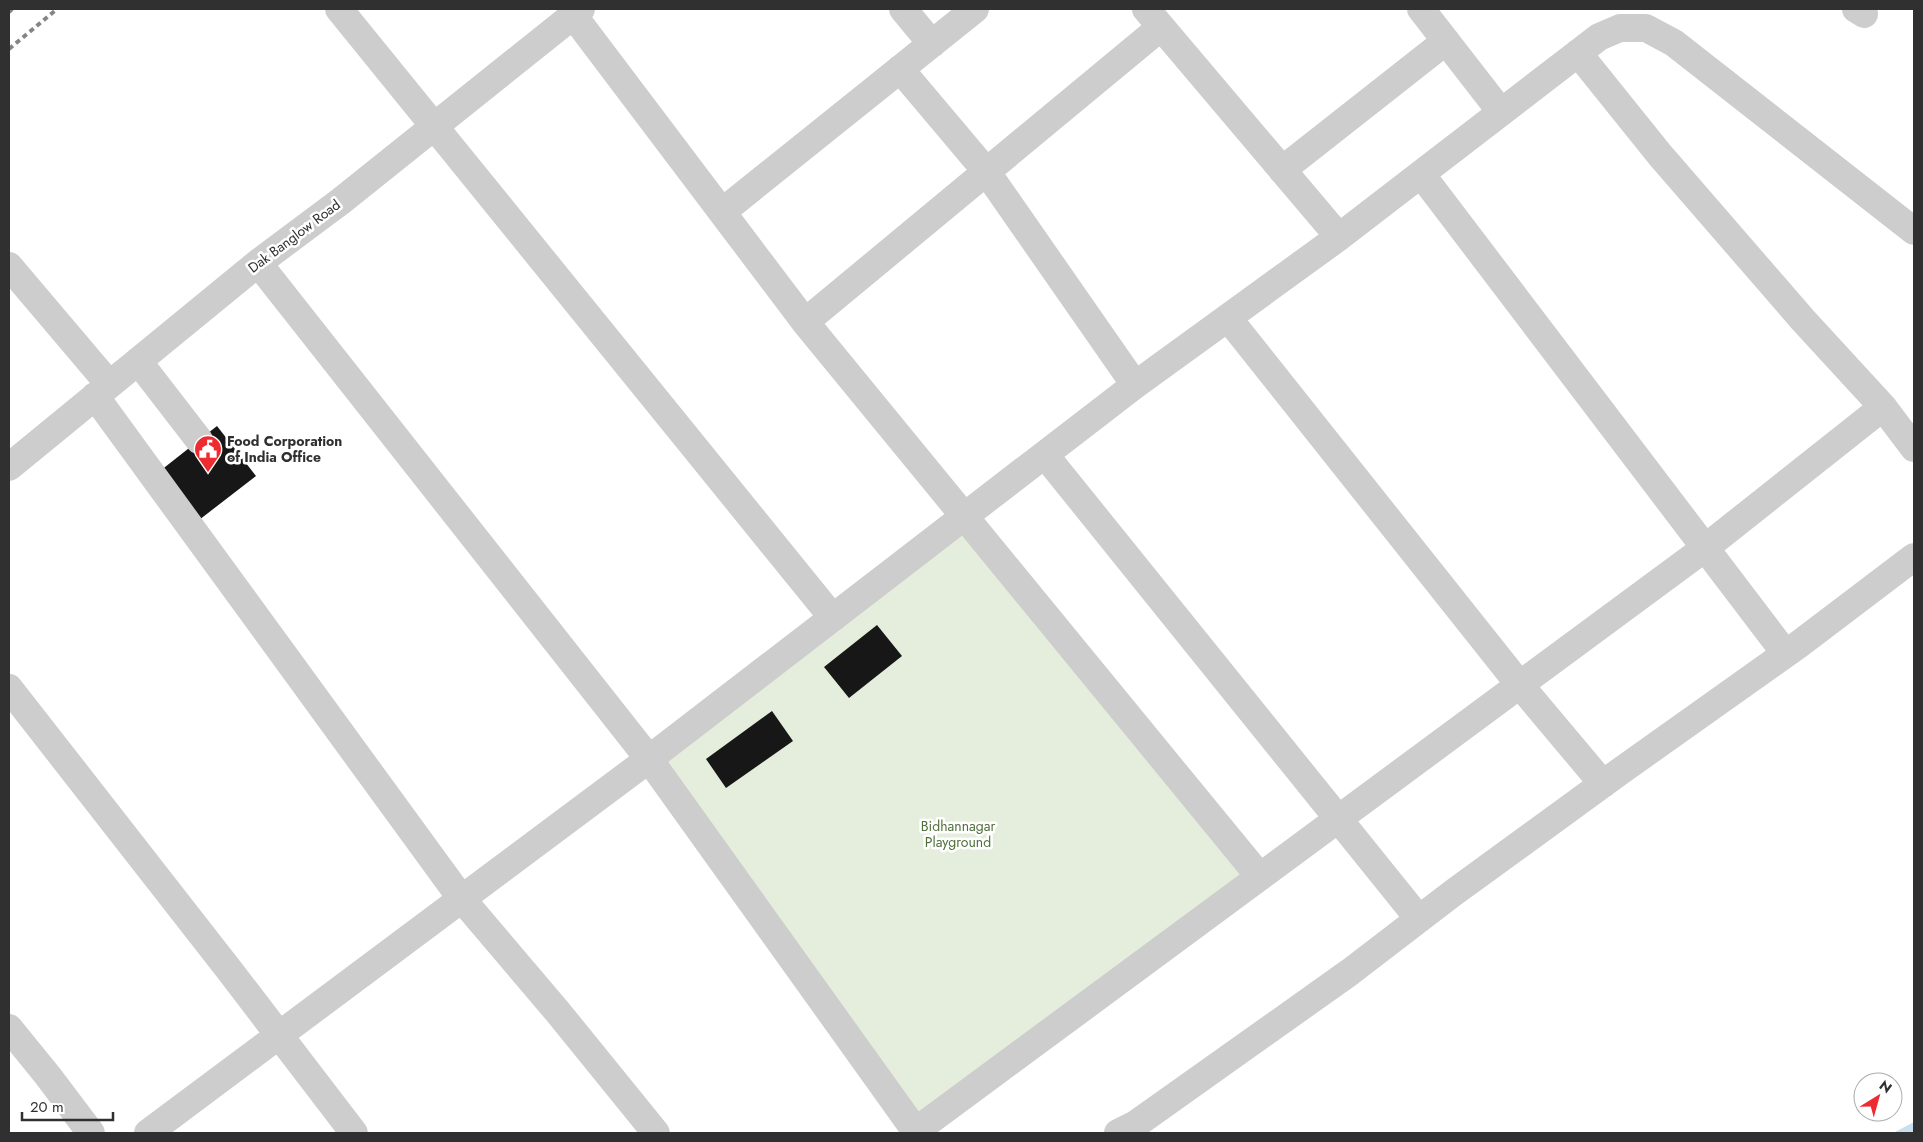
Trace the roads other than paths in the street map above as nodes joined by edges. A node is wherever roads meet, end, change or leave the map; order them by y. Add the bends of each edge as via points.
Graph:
1 (339, 9) edge
2 (903, 9) edge
3 (975, 9) edge
4 (1421, 9) edge
5 (577, 12) edge
6 (1154, 18) edge
7 (1446, 41) junction
8 (932, 44) junction
9 (1578, 52) junction
10 (900, 69) junction
11 (1501, 112) junction
12 (434, 125) junction
13 (1282, 170) junction
14 (986, 171) junction
15 (1421, 174) junction
16 (722, 212) junction
17 (1914, 231) edge
18 (1339, 237) junction
19 (258, 262) junction
20 (9, 266) edge
21 (1228, 318) junction
22 (805, 322) junction
23 (138, 361) junction
24 (1135, 386) junction
25 (102, 390) junction
26 (1883, 407) junction
27 (199, 440) dead end
28 (1914, 448) edge
29 (1045, 455) junction
30 (9, 466) edge
31 (965, 517) junction
32 (1705, 548) junction
33 (1914, 557) edge
34 (833, 618) junction
35 (1785, 653) junction
36 (1519, 684) junction
37 (9, 688) edge
38 (648, 759) junction
39 (1603, 784) junction
40 (1339, 819) junction
41 (1260, 877) junction
42 (461, 898) junction
43 (1420, 919) junction
44 (9, 1028) edge
45 (278, 1035) junction
46 (1132, 1130) edge
47 (915, 1132) edge
48 (91, 1133) edge
49 (148, 1133) edge
50 (354, 1133) edge
51 (656, 1133) edge

1 - 12 street
2 - 8 street
3 - 8 street
4 - 7 street
5 - 12 street, Dak Banglow Road
5 - 16 street
6 - 13 street
6 - 14 street
7 - 11 street
7 - 13 street
8 - 10 street
9 - 11 street
9 - 17 street via 1599,37 1620,28 1646,28 1697,60
9 - 26 street via 1667,162
10 - 14 street
10 - 16 street
11 - 15 street
12 - 19 street, Dak Banglow Road via 341,201
12 - 34 street
13 - 18 street
14 - 22 street
14 - 24 street
15 - 18 street
15 - 32 street
16 - 22 street
18 - 21 street
19 - 23 street, Dak Banglow Road
19 - 38 street
20 - 25 street
21 - 24 street
21 - 36 street
22 - 31 street
23 - 25 street, Dak Banglow Road
23 - 27 street
24 - 29 street
25 - 30 street, Dak Banglow Road
25 - 42 street
26 - 28 street
26 - 32 street
29 - 31 street
29 - 40 street
31 - 34 street
31 - 41 street
32 - 35 street
32 - 36 street
33 - 35 street
34 - 38 street
35 - 39 street
36 - 39 street
36 - 40 street
37 - 45 street
38 - 42 street
38 - 47 street
39 - 43 street
40 - 41 street
40 - 43 street
41 - 47 street
42 - 45 street
42 - 51 street
43 - 46 street
44 - 48 street
45 - 49 street
45 - 50 street

